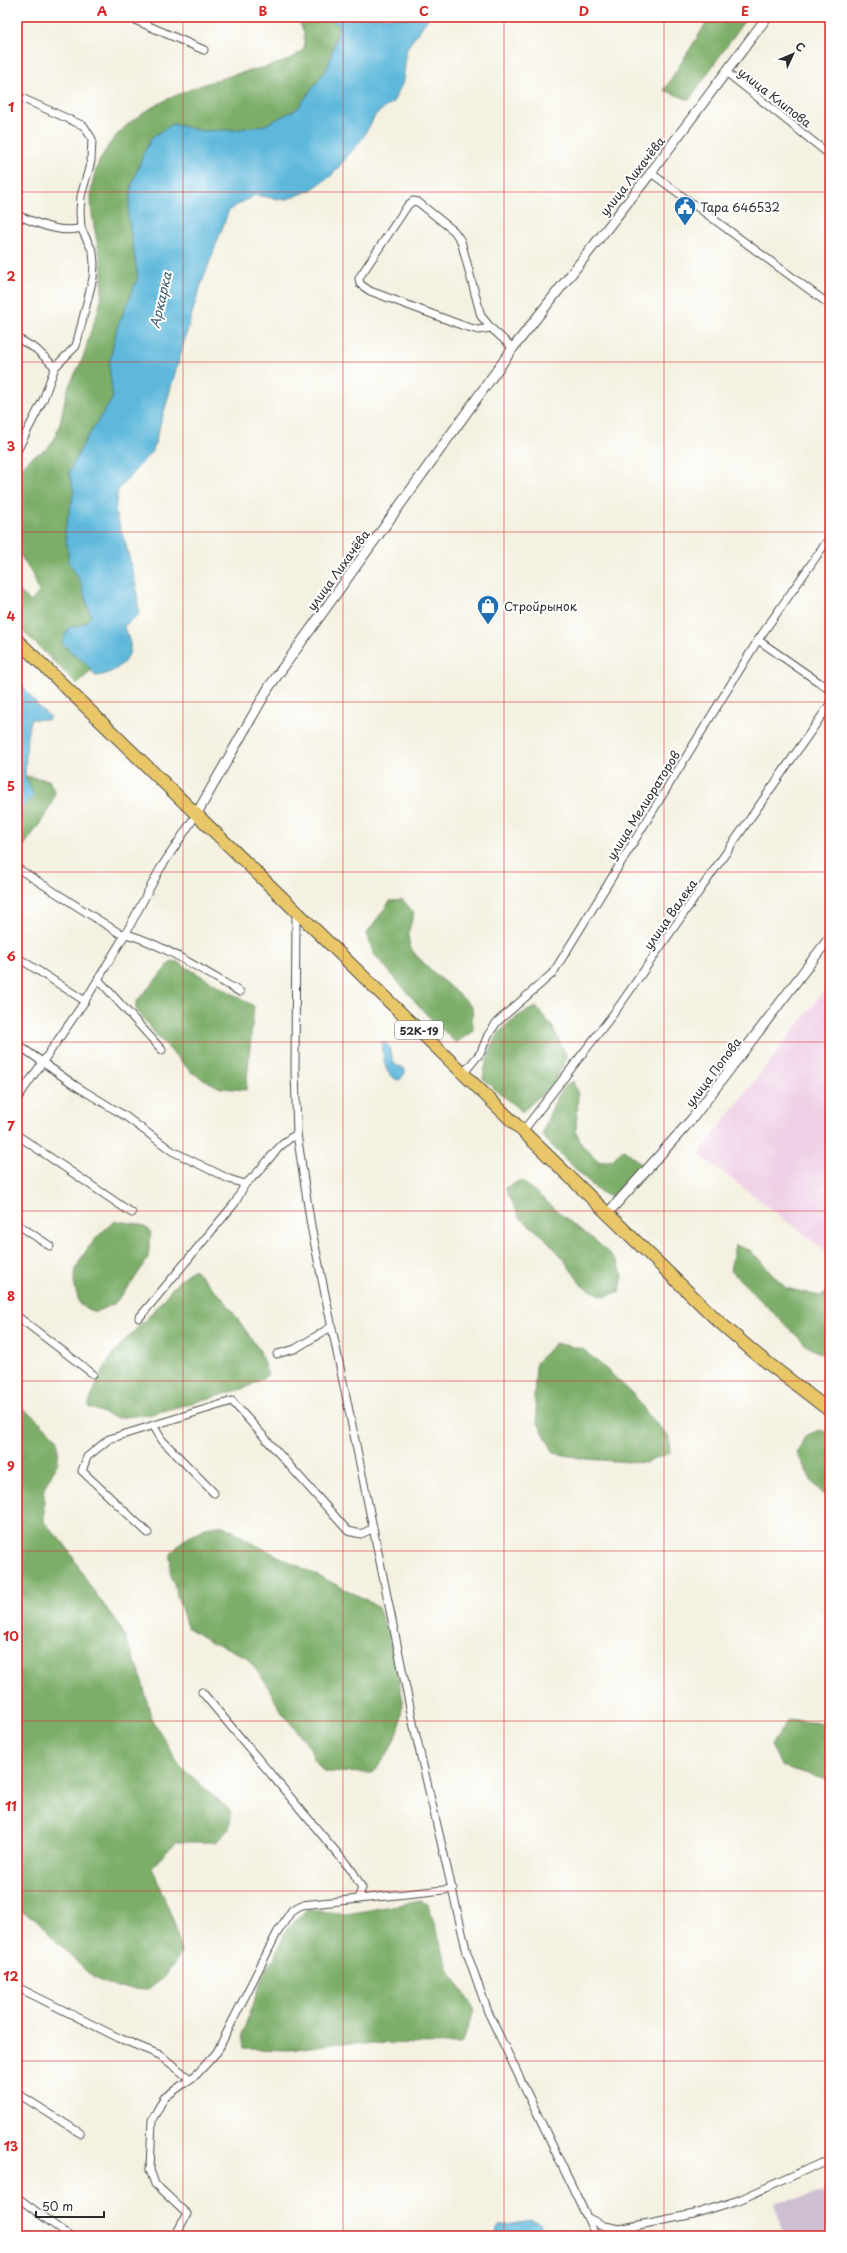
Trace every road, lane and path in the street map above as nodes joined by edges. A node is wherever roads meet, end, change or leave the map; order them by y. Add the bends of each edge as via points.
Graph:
1 (128, 17) edge
2 (767, 17) edge
3 (204, 50) dead end
4 (726, 72) junction
5 (17, 96) edge
6 (830, 155) edge
7 (651, 173) junction
8 (17, 216) edge
9 (81, 228) junction
10 (830, 305) edge
11 (491, 328) junction
12 (17, 338) edge
13 (513, 348) junction
14 (55, 367) junction
15 (17, 451) edge
16 (830, 537) edge
17 (17, 640) edge
18 (758, 640) junction
19 (830, 690) edge
20 (830, 704) edge
21 (196, 815) junction
22 (17, 868) edge
23 (296, 911) junction
24 (126, 933) junction
25 (830, 938) edge
26 (17, 957) edge
27 (98, 979) junction
28 (240, 992) dead end
29 (85, 1001) junction
30 (17, 1044) edge
31 (162, 1050) dead end
32 (44, 1062) junction
33 (463, 1074) junction
34 (17, 1100) edge
35 (523, 1131) junction
36 (297, 1134) junction
37 (17, 1135) edge
38 (245, 1184) junction
39 (132, 1213) dead end
40 (607, 1214) junction
41 (17, 1224) edge
42 (50, 1246) dead end
43 (17, 1316) edge
44 (139, 1318) dead end
45 (331, 1328) junction
46 (277, 1354) dead end
47 (93, 1374) dead end
48 (830, 1411) edge
49 (153, 1425) junction
50 (214, 1493) dead end
51 (372, 1529) junction
52 (148, 1533) dead end
53 (202, 1692) dead end
54 (453, 1889) junction
55 (358, 1899) junction
56 (17, 1987) edge
57 (190, 2079) junction
58 (17, 2093) edge
59 (80, 2133) dead end
60 (830, 2162) edge
61 (17, 2197) edge
62 (587, 2218) junction
63 (69, 2236) edge
64 (174, 2236) edge
65 (596, 2236) edge

1 - 3 street
2 - 4 street, улица Лихачёва
4 - 6 street, улица Клипова
4 - 7 street, улица Лихачёва
5 - 9 street via 84,126 92,139 91,161 81,196
7 - 10 street
7 - 13 street, улица Лихачёва
8 - 9 street via 56,228
9 - 14 street via 93,252 93,278 76,346
11 - 11 street via 481,316 458,236 418,202 413,201 359,278 360,284 370,291 464,326 478,330
11 - 13 street
12 - 14 street via 36,349
13 - 21 street, улица Лихачёва via 269,687
14 - 15 street via 43,400
16 - 18 street, улица Мелиораторов
17 - 21 main road, 52К-19
18 - 19 street
18 - 33 street, улица Мелиораторов via 553,973 497,1022 481,1052
20 - 35 street, улица Валека via 617,1009
21 - 23 main road, 52К-19
21 - 24 street via 160,869
22 - 24 street via 119,933
23 - 33 main road, 52К-19
23 - 36 street
24 - 27 street
24 - 28 street
25 - 40 street, улица Попова via 692,1119
26 - 29 street
27 - 29 street
27 - 31 street
29 - 32 street
30 - 32 street
32 - 34 street
32 - 38 street via 172,1150 229,1179
33 - 35 main road, 52К-19
35 - 40 main road, 52К-19
36 - 38 street via 284,1140 254,1178
36 - 45 street via 311,1226
37 - 39 street
38 - 44 street via 235,1203
40 - 48 main road, 52К-19 via 717,1320
41 - 42 street
43 - 47 street
45 - 46 street via 294,1349
45 - 51 street
49 - 50 street via 162,1440
49 - 51 street via 232,1401 348,1531 361,1534
49 - 52 street via 109,1439 87,1456 82,1472
51 - 54 street via 414,1727
53 - 55 street via 353,1872 362,1888
54 - 55 street
54 - 62 street via 467,1953 486,2005
55 - 57 street via 302,1905 292,1910 277,1933 217,2052
56 - 57 street via 118,2038 160,2055
57 - 64 street via 164,2098 152,2120 150,2170 155,2184 187,2214
58 - 59 street
60 - 62 street via 822,2163 739,2200 694,2214 619,2228 604,2226
61 - 63 street
62 - 65 street

